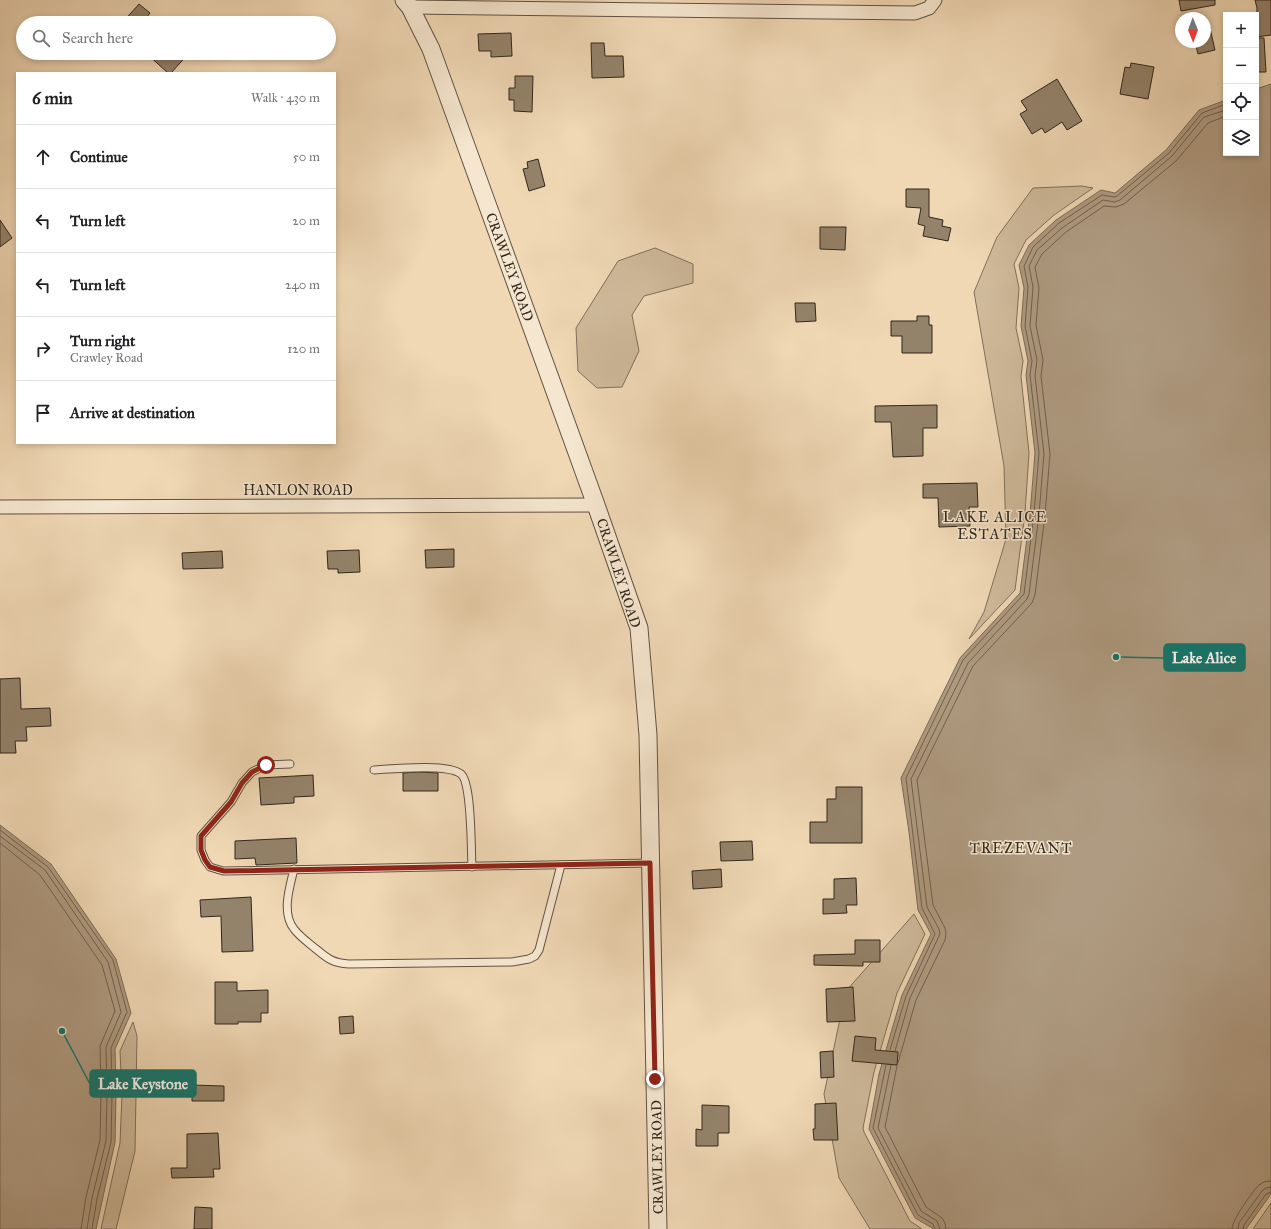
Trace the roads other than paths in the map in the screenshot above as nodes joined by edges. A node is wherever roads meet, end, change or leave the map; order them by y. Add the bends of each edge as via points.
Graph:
1 (935, 0) edge
2 (407, 4) edge
3 (596, 505) junction
4 (0, 507) edge
5 (290, 764) dead end
6 (374, 770) dead end
7 (650, 863) junction
8 (561, 865) junction
9 (472, 867) junction
10 (294, 869) junction
11 (658, 1229) edge

1 - 2 street via 929,8 915,13
2 - 3 street, CRAWLEY ROAD via 431,49
3 - 4 street, HANLON ROAD
3 - 7 street, CRAWLEY ROAD via 639,628 648,735
5 - 10 lane via 266,765 252,772 231,802 201,836 201,850 210,867 224,871
6 - 9 lane via 441,768 454,770 462,775 469,795
7 - 8 lane
7 - 11 street, CRAWLEY ROAD
8 - 9 lane
8 - 10 lane via 539,950 535,956 512,962 422,964 338,964 330,960 304,940 289,921 289,892
9 - 10 lane

